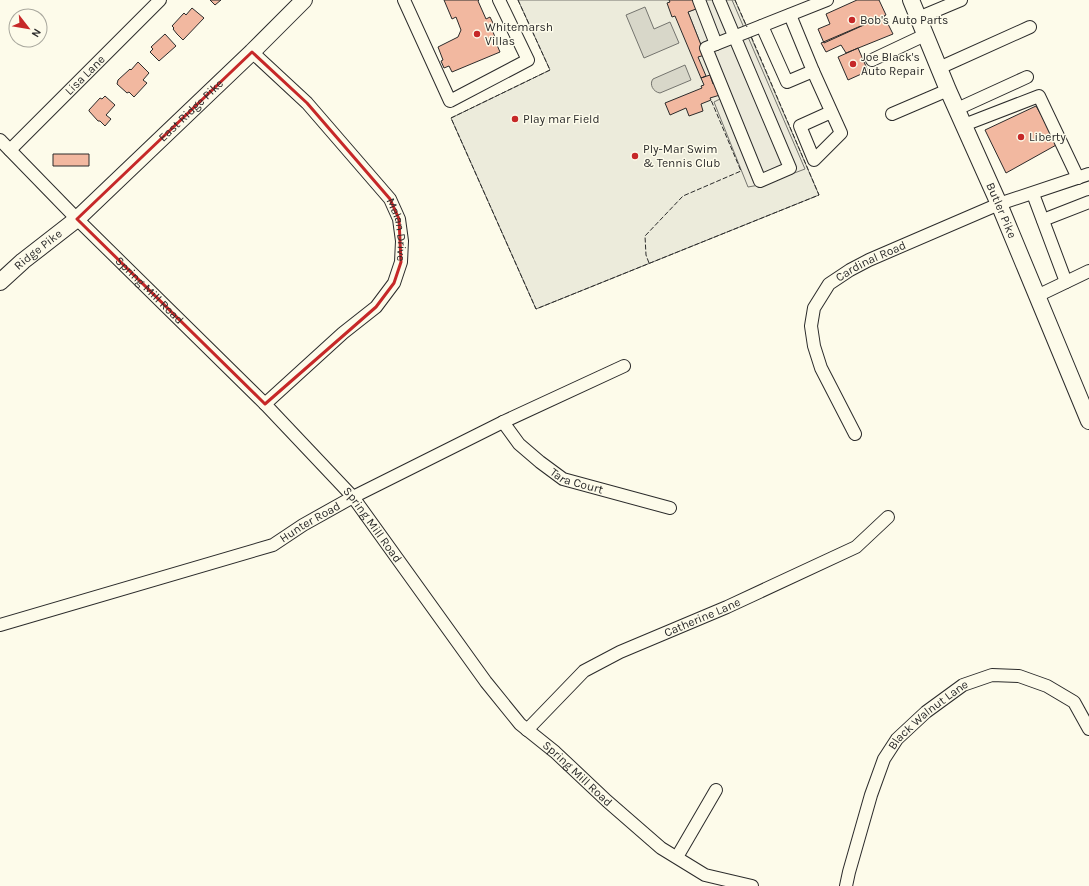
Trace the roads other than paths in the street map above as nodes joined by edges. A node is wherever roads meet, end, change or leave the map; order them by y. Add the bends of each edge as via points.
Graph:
1 (160, 0) edge
2 (304, 0) edge
3 (404, 0) edge
4 (499, 0) edge
5 (699, 0) edge
6 (719, 0) edge
7 (827, 0) edge
8 (911, 0) edge
9 (961, 0) edge
10 (790, 15) junction
11 (918, 18) junction
12 (762, 26) junction
13 (1030, 27) dead end
14 (926, 36) junction
15 (735, 37) junction
16 (716, 44) junction
17 (252, 52) junction
18 (872, 60) dead end
19 (939, 68) junction
20 (813, 71) junction
21 (1027, 77) dead end
22 (948, 90) junction
23 (957, 109) junction
24 (832, 112) dead end
25 (892, 114) dead end
26 (964, 125) junction
27 (0, 140) edge
28 (10, 150) junction
29 (1085, 178) edge
30 (1033, 194) junction
31 (1089, 202) edge
32 (999, 204) junction
33 (77, 219) junction
34 (1043, 220) junction
35 (1089, 270) edge
36 (0, 282) edge
37 (1066, 282) junction
38 (1037, 296) junction
39 (624, 366) dead end
40 (1085, 398) edge
41 (265, 404) junction
42 (1089, 421) edge
43 (503, 422) junction
44 (855, 434) dead end
45 (353, 497) junction
46 (670, 508) dead end
47 (888, 517) dead end
48 (0, 625) edge
49 (1089, 729) edge
50 (527, 730) junction
51 (716, 790) dead end
52 (677, 857) junction
53 (752, 886) edge
54 (846, 886) edge

1 - 28 street, Lisa Lane
2 - 17 main road, East Ridge Pike
3 - 4 street via 450,101 528,60
5 - 16 street
6 - 15 street
7 - 10 street
8 - 11 main road, Butler Pike
9 - 11 street
10 - 12 street
10 - 20 street
11 - 14 main road, Butler Pike
12 - 15 street
12 - 20 street via 787,82
13 - 19 street
14 - 18 street
14 - 19 main road, Butler Pike
15 - 16 street
15 - 16 street via 790,168 760,181 706,48
17 - 33 main road, East Ridge Pike
17 - 41 street, Malan Drive via 307,103 390,199 399,219 402,241 401,262 394,283 376,307 343,333
19 - 22 main road, Butler Pike
20 - 24 street
21 - 23 street
22 - 23 main road, Butler Pike
22 - 25 street
23 - 26 main road, Butler Pike
26 - 29 street via 1039,96
26 - 32 main road, Butler Pike
27 - 28 street, Spring Mill Road
28 - 33 street, Spring Mill Road
29 - 30 street, Cardinal Road
30 - 32 street, Cardinal Road
30 - 34 street
31 - 34 street
32 - 38 main road, Butler Pike
32 - 44 street, Cardinal Road via 869,260 829,284 814,308 811,326 814,346 821,368
33 - 36 main road, Ridge Pike
33 - 41 street, Spring Mill Road
34 - 37 street
35 - 37 street
37 - 38 street
38 - 40 main road, Butler Pike
39 - 43 street, Hunter Road
40 - 42 main road, Butler Pike
41 - 45 street, Spring Mill Road
43 - 45 street, Hunter Road
43 - 46 street, Tara Court via 518,444 563,479
45 - 48 street, Hunter Road via 303,525 273,546
45 - 50 street, Spring Mill Road via 486,682
47 - 50 street, Catherine Lane via 856,547 727,607 620,652 584,671
49 - 54 street, Black Walnut Lane via 1074,702 1047,686 1019,676 992,675 963,685 926,712 897,739 884,759 871,795
50 - 52 street, Spring Mill Road via 661,848
51 - 52 street
52 - 53 street, Spring Mill Road via 705,875

